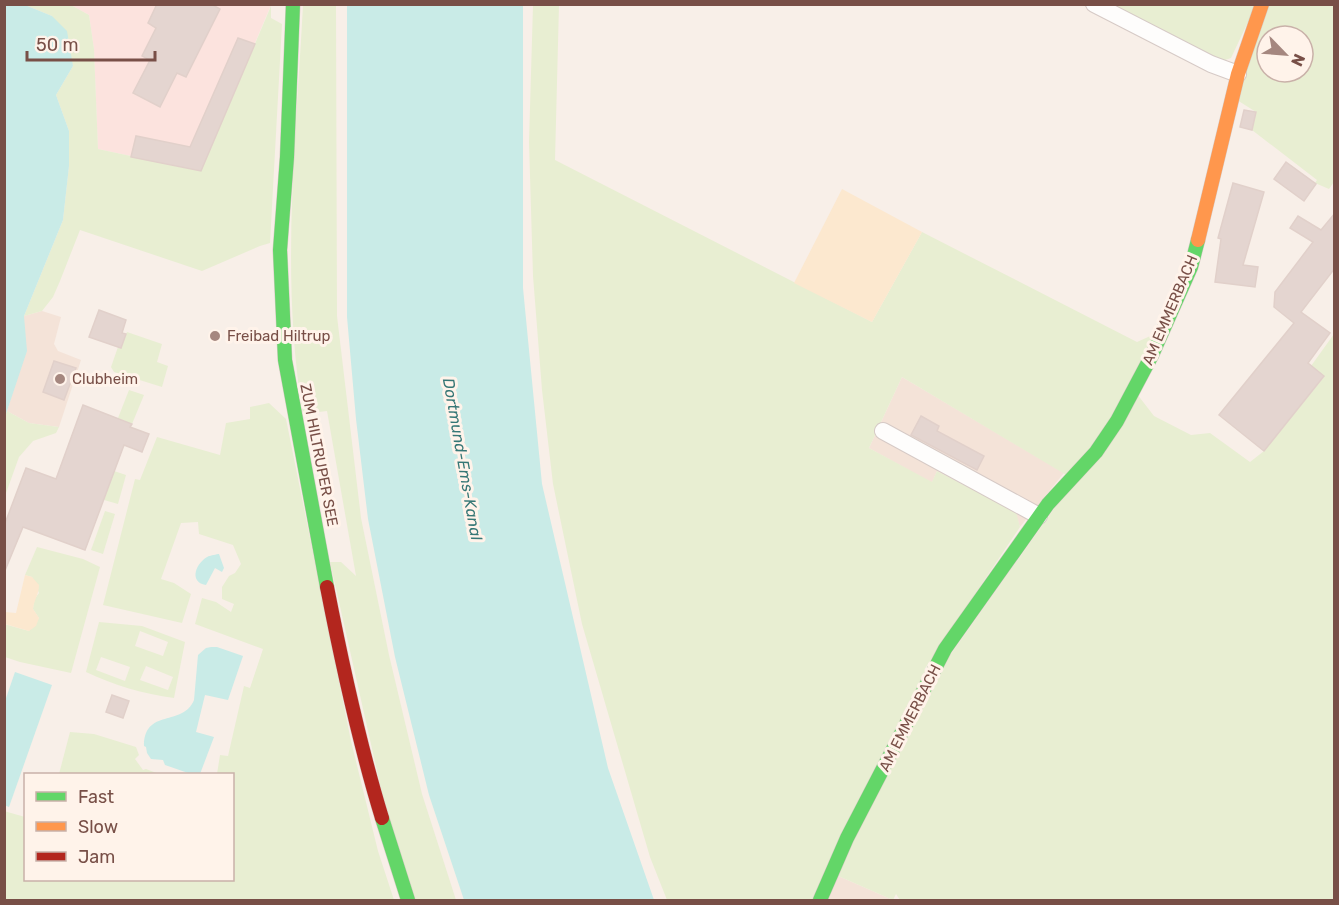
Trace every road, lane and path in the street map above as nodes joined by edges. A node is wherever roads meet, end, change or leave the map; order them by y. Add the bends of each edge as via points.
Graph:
1 (292, 4) edge
2 (1094, 4) edge
3 (1262, 4) edge
4 (1238, 74) junction
5 (883, 431) dead end
6 (1039, 516) junction
7 (408, 900) edge
8 (820, 900) edge

1 - 7 street, ZUM HILTRUPER SEE via 280,250 285,360 337,639 373,788
2 - 4 street
3 - 4 street, AM EMMERBACH
4 - 6 street, AM EMMERBACH via 1198,244 1162,334 1096,452
5 - 6 street
6 - 8 street, AM EMMERBACH via 945,649 847,838

